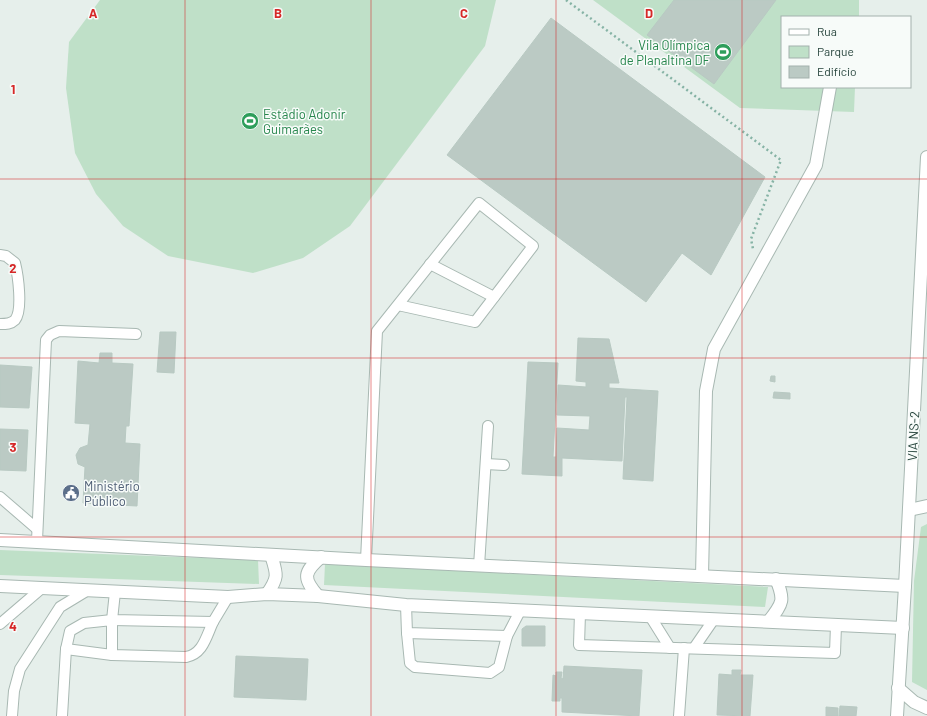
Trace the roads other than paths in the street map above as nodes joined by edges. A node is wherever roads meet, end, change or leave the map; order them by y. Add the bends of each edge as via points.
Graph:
1 (830, 88) edge
2 (927, 157) edge
3 (0, 255) edge
4 (430, 264) junction
5 (494, 297) junction
6 (398, 305) junction
7 (0, 324) edge
8 (136, 334) dead end
9 (488, 426) dead end
10 (486, 464) junction
11 (504, 465) dead end
12 (0, 496) edge
13 (927, 506) edge
14 (909, 510) junction
15 (37, 529) junction
16 (0, 540) edge
17 (37, 541) junction
18 (271, 555) junction
19 (321, 557) junction
20 (366, 560) junction
21 (479, 566) junction
22 (702, 576) junction
23 (776, 579) junction
24 (0, 586) edge
25 (905, 586) junction
26 (42, 588) junction
27 (88, 590) junction
28 (115, 592) junction
29 (267, 594) junction
30 (318, 596) junction
31 (228, 597) junction
32 (406, 605) junction
33 (520, 611) junction
34 (580, 613) junction
35 (650, 616) junction
36 (714, 619) junction
37 (112, 620) junction
38 (769, 621) junction
39 (213, 622) junction
40 (0, 624) edge
41 (836, 625) junction
42 (903, 628) junction
43 (407, 633) junction
44 (507, 636) junction
45 (66, 648) junction
46 (670, 648) junction
47 (689, 648) junction
48 (112, 655) junction
49 (898, 688) junction
50 (927, 708) edge
51 (12, 716) edge
52 (62, 716) edge
53 (679, 716) edge
54 (897, 716) edge

1 - 22 street via 816,165 714,349 706,391
2 - 14 street, VIA NS-2
3 - 7 lane via 15,263 19,286 18,312 15,320 9,324
4 - 5 lane
4 - 5 lane via 478,203 533,246
4 - 6 lane
5 - 6 lane via 475,322
6 - 20 lane via 377,331
8 - 15 lane via 59,331 46,340
9 - 10 lane
10 - 11 lane
10 - 21 lane
12 - 15 lane
13 - 14 street
14 - 25 street, VIA NS-2
15 - 17 lane
16 - 17 street
17 - 18 street
18 - 19 street
18 - 29 street via 277,575
19 - 20 street
19 - 30 street via 308,569 307,578 310,587
20 - 21 street
21 - 22 street
22 - 23 street
23 - 25 street
23 - 38 street via 782,594 782,602
24 - 26 street
25 - 42 street, VIA NS-2
26 - 27 street
26 - 40 lane
27 - 28 street
27 - 51 lane via 60,606 20,669 14,691
28 - 31 street
28 - 37 lane
29 - 30 street
29 - 31 street
30 - 32 street
31 - 39 lane
32 - 33 street
32 - 43 lane
33 - 34 street
33 - 44 lane
34 - 35 street
34 - 46 lane via 579,645
35 - 36 street
35 - 46 lane
36 - 38 street
36 - 47 lane
37 - 39 lane
37 - 45 lane via 84,623 70,631
37 - 48 lane
38 - 41 street
39 - 48 lane via 202,647 195,655
41 - 42 street
41 - 47 lane via 835,653
42 - 49 street, VIA NS-2
43 - 44 lane
43 - 44 lane via 410,663 415,667 490,673 499,667
45 - 48 lane
45 - 52 lane
46 - 47 lane
47 - 53 lane
49 - 50 street via 914,702
49 - 54 street, VIA NS-2

